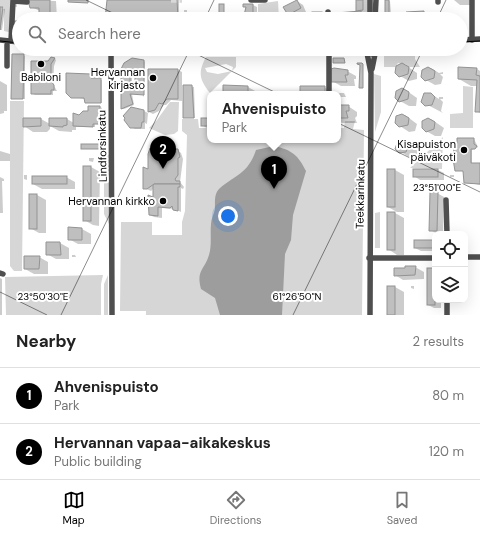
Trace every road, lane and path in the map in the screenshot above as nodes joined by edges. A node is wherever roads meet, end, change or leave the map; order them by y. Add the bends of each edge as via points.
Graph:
1 (251, 0) edge
2 (265, 0) edge
3 (370, 0) edge
4 (376, 0) edge
5 (472, 0) edge
6 (26, 2) dead end
7 (370, 12) edge
8 (375, 12) edge
9 (480, 39) edge
10 (0, 40) edge
11 (468, 40) edge
12 (472, 40) junction
13 (9, 43) junction
14 (12, 43) edge
15 (111, 56) edge
16 (329, 56) edge
17 (366, 56) edge
18 (375, 56) edge
19 (7, 66) dead end
20 (371, 74) junction
21 (329, 91) edge
22 (446, 200) dead end
23 (447, 231) edge
24 (480, 257) edge
25 (369, 258) junction
26 (432, 258) edge
27 (468, 258) edge
28 (447, 303) edge
29 (112, 315) edge
30 (370, 315) edge
31 (447, 315) edge

1 - 2 street
3 - 7 street
4 - 8 street
5 - 12 street
6 - 13 street via 13,1
9 - 12 street
10 - 13 street
11 - 12 street
13 - 14 street
13 - 19 street
15 - 29 street, Lindforsinkatu
16 - 21 street
17 - 20 street, Teekkarinkatu
18 - 20 street, Teekkarinkatu
20 - 25 street, Teekkarinkatu
22 - 23 street
24 - 27 street
25 - 26 street
25 - 30 street, Teekkarinkatu
28 - 31 street

